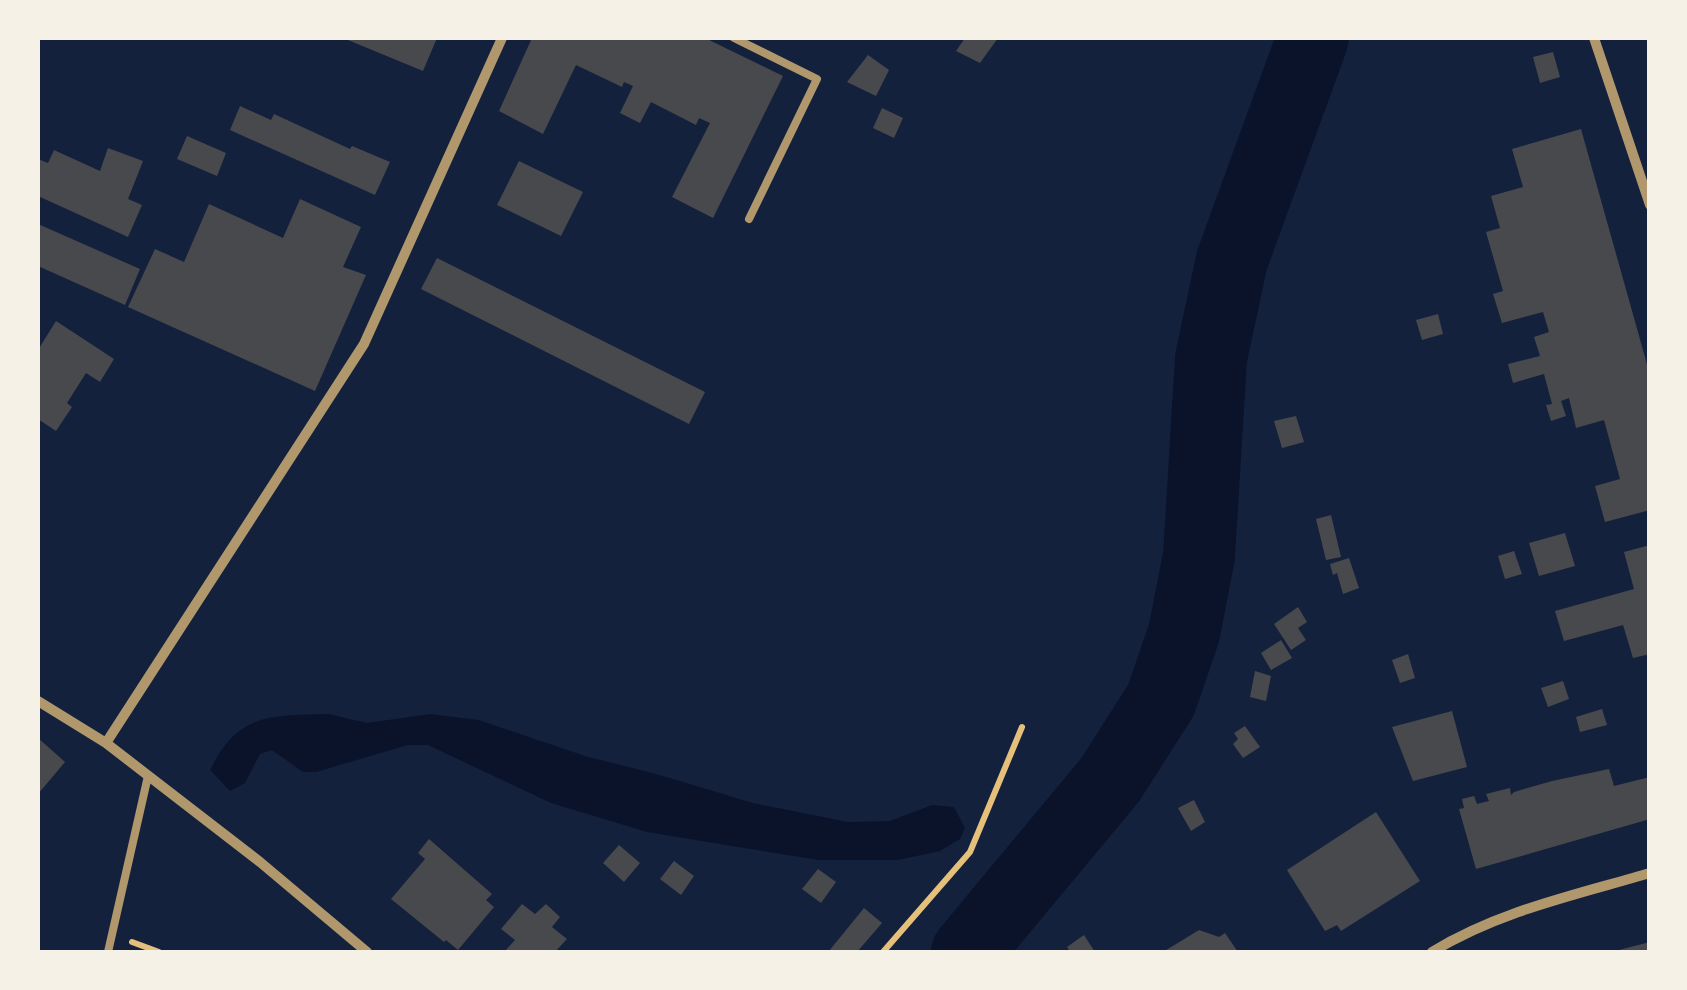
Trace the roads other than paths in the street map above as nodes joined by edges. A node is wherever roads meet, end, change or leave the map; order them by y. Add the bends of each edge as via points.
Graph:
1 (502, 38) edge
2 (734, 38) edge
3 (1594, 38) edge
4 (1650, 205) edge
5 (749, 219) dead end
6 (38, 701) edge
7 (106, 743) junction
8 (148, 776) junction
9 (1650, 873) edge
10 (108, 952) edge
11 (367, 952) edge
12 (1432, 952) edge

1 - 7 street via 364,344
2 - 5 lane via 817,79
3 - 4 street
6 - 7 street
7 - 8 street
8 - 10 lane
8 - 11 street
9 - 12 street via 1509,914

